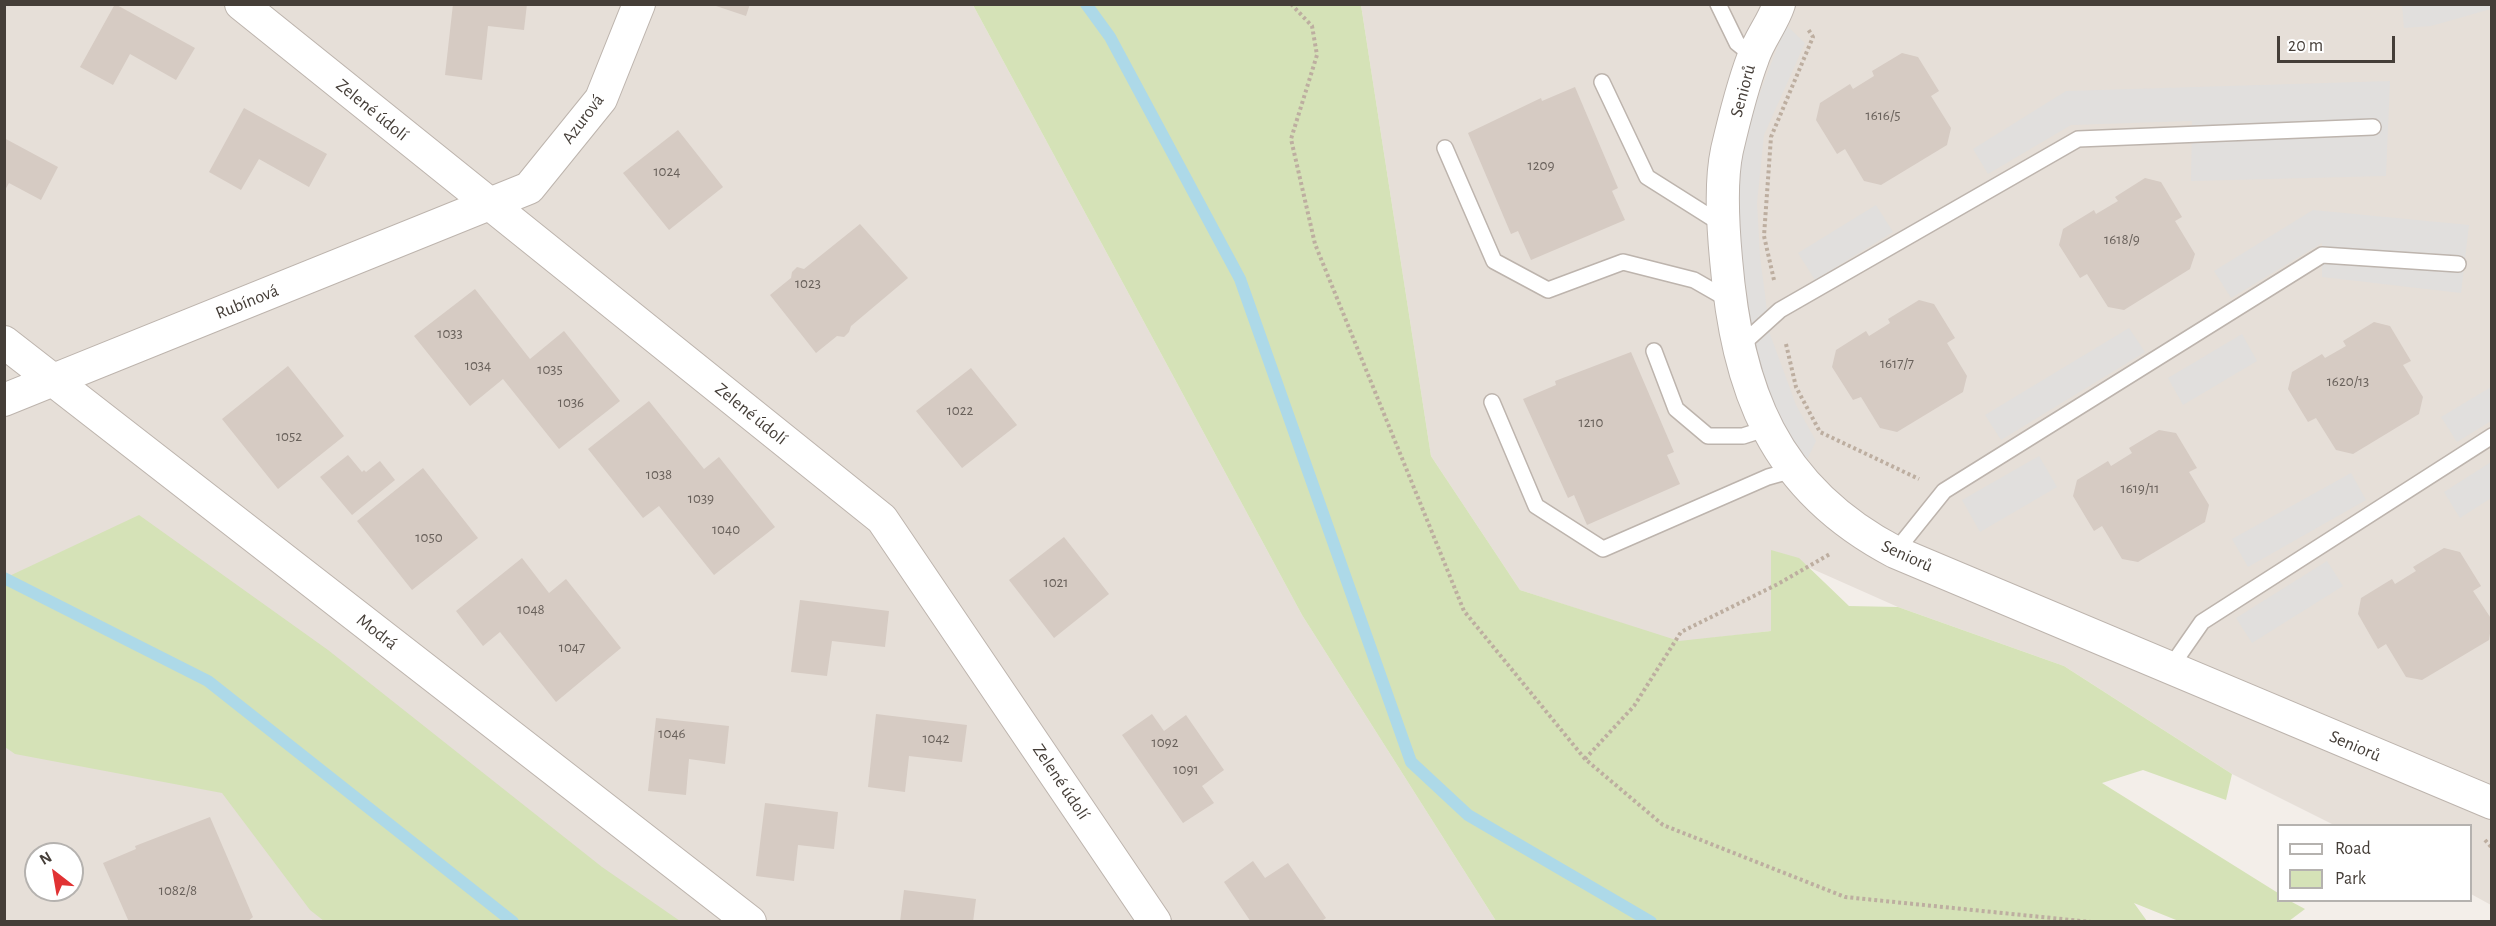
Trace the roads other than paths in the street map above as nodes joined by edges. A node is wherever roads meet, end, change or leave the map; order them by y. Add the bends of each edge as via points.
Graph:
1 (242, 4) edge
2 (639, 4) edge
3 (1718, 4) edge
4 (1779, 4) edge
5 (1753, 56) junction
6 (1602, 82) dead end
7 (2373, 127) dead end
8 (1445, 148) dead end
9 (491, 205) junction
10 (1723, 225) junction
11 (2458, 264) dead end
12 (1729, 300) junction
13 (4, 342) edge
14 (1738, 346) junction
15 (1654, 351) dead end
16 (51, 379) junction
17 (4, 400) edge
18 (1492, 402) dead end
19 (1768, 429) junction
20 (2492, 436) edge
21 (1793, 470) junction
22 (1895, 552) junction
23 (2170, 668) junction
24 (2492, 803) edge
25 (750, 921) edge
26 (1155, 921) edge

1 - 9 street, Zelené údolí
2 - 9 street, Azurová via 601,99 529,188
3 - 5 lane via 1737,43
4 - 5 street, Seniorů
5 - 10 street, Seniorů via 1726,153
6 - 10 lane via 1647,177
7 - 14 lane via 2078,140 1780,310
8 - 12 lane via 1494,261 1548,290 1623,262 1694,280
9 - 16 street, Rubínová
9 - 26 street, Zelené údolí via 882,519
10 - 12 street, Seniorů
11 - 22 lane via 2322,255 1944,491
12 - 14 street, Seniorů
13 - 16 street, Modrá
14 - 19 street, Seniorů via 1751,395
15 - 19 lane via 1676,409 1708,436 1743,436
16 - 17 street, Rubínová
16 - 25 street, Modrá
18 - 21 lane via 1536,506 1603,549 1768,477
19 - 21 street, Seniorů
20 - 23 lane via 2202,622
21 - 22 street, Seniorů via 1821,501 1860,534
22 - 23 street, Seniorů
23 - 24 street, Seniorů

